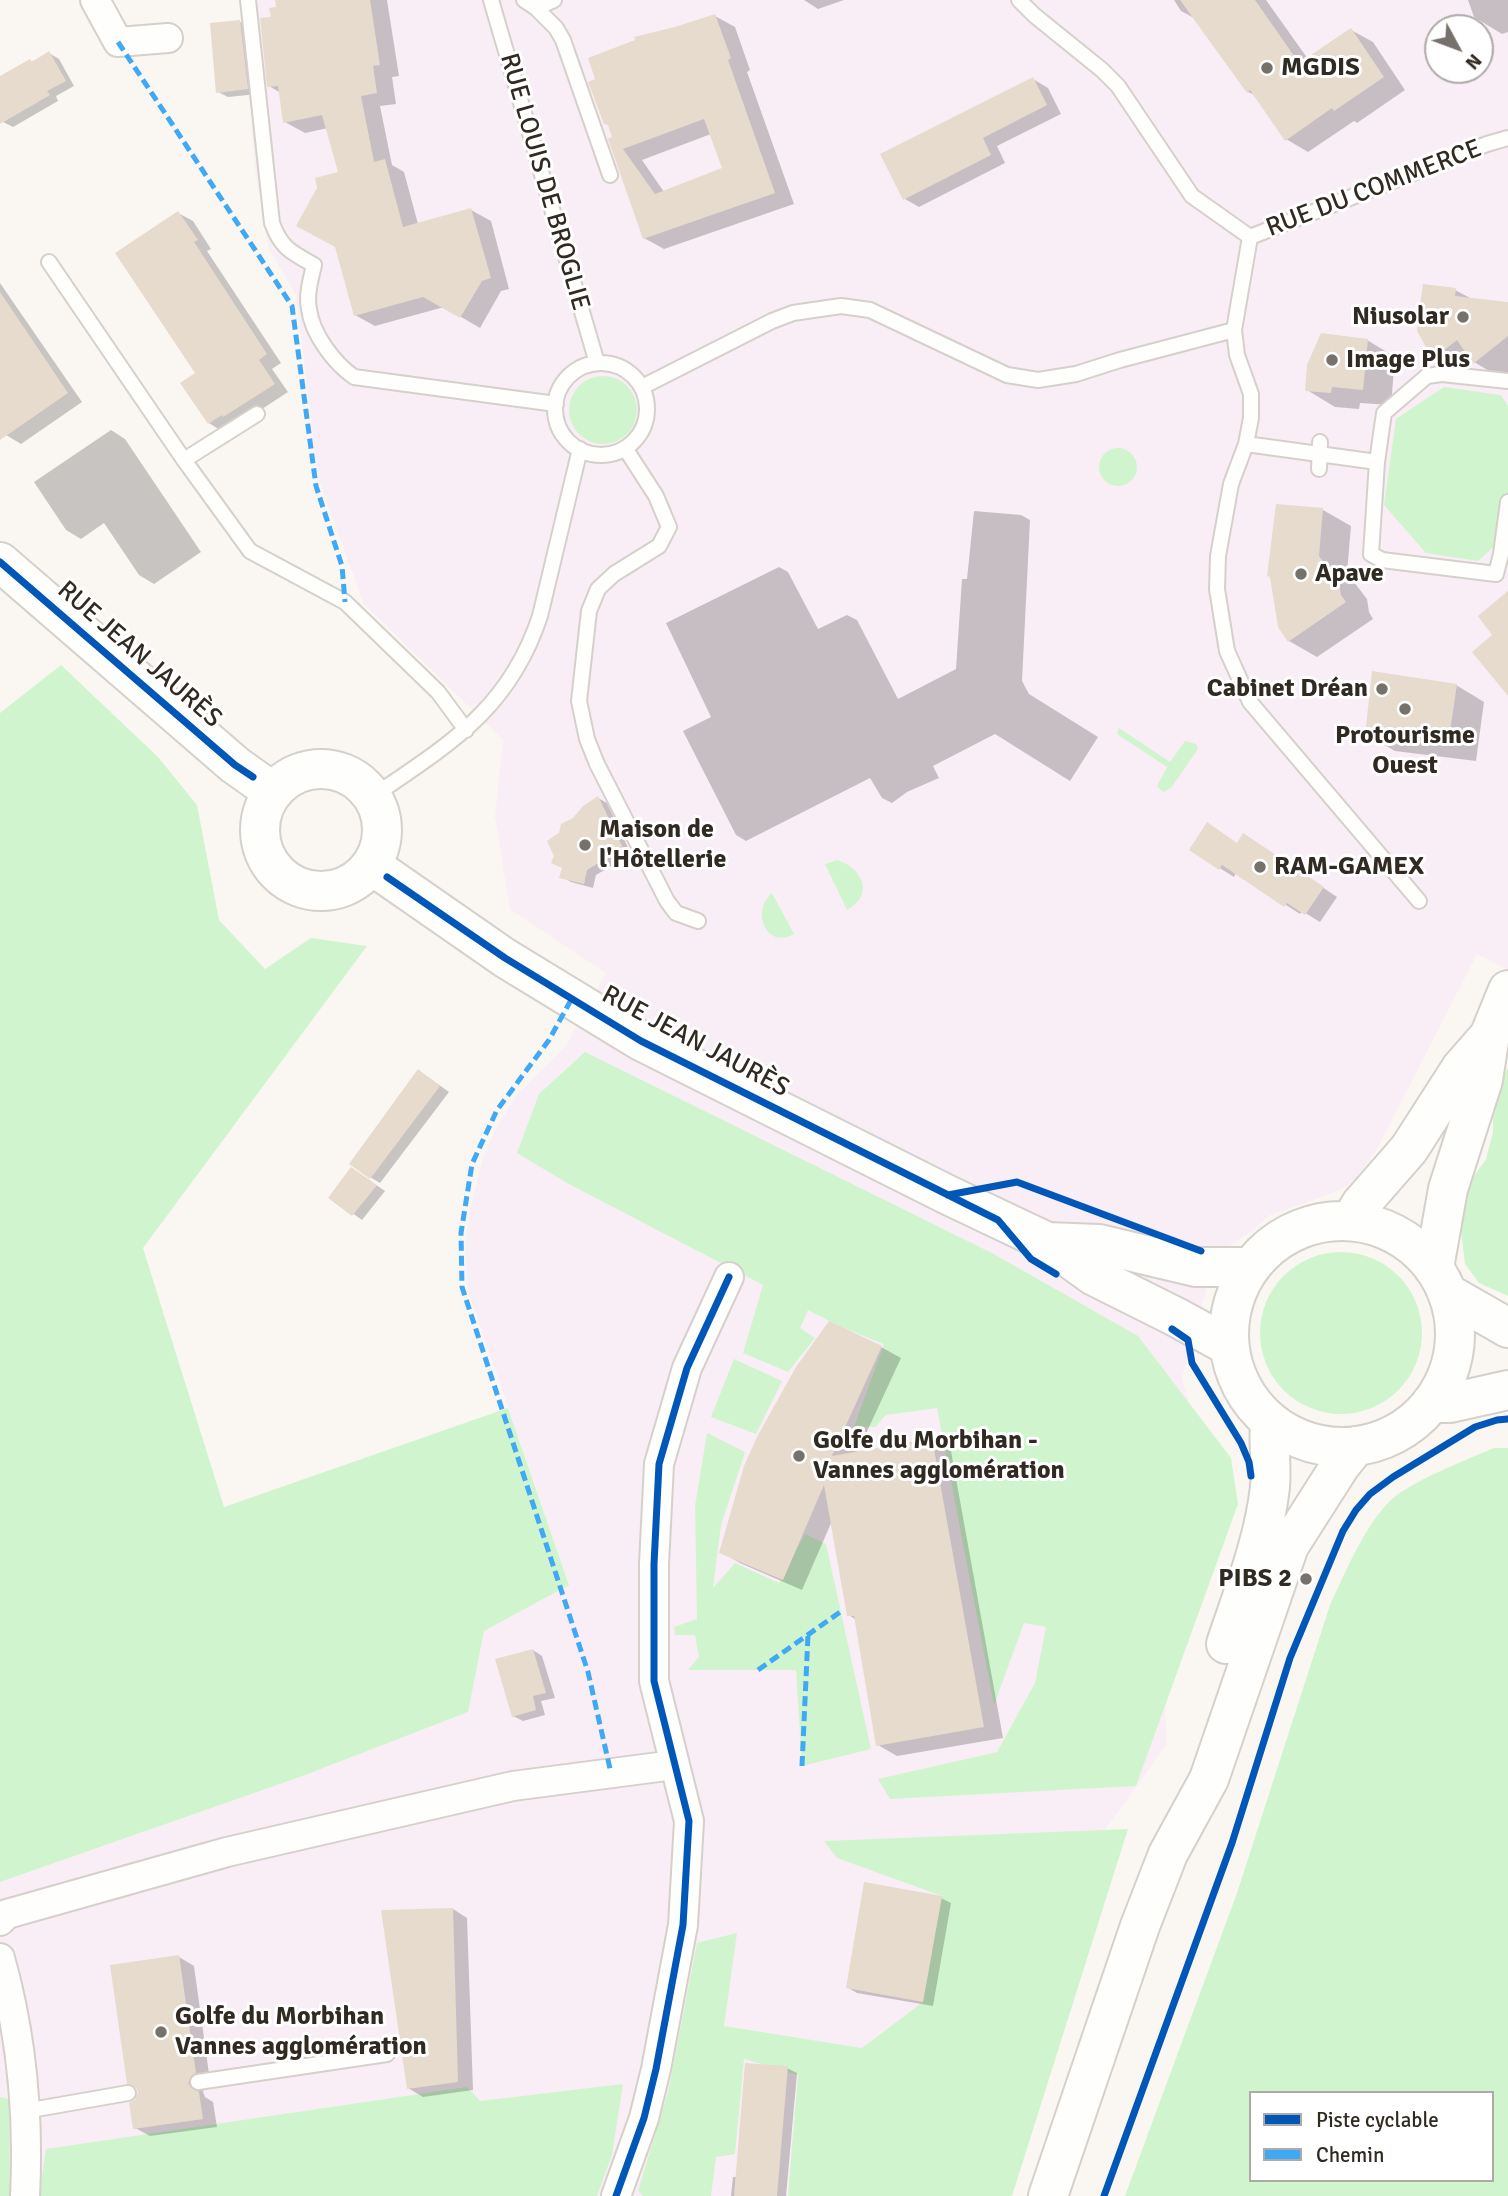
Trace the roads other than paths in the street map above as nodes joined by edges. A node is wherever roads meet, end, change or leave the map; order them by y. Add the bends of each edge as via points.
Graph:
1 (95, 0) edge
2 (248, 0) edge
3 (491, 0) edge
4 (554, 0) edge
5 (1019, 0) edge
6 (530, 4) edge
7 (168, 38) dead end
8 (1508, 138) edge
9 (610, 175) dead end
10 (1250, 237) junction
11 (49, 262) dead end
12 (1234, 330) junction
13 (597, 363) junction
14 (1508, 382) edge
15 (642, 387) junction
16 (556, 404) junction
17 (257, 414) dead end
18 (1246, 444) junction
19 (625, 448) junction
20 (580, 449) junction
21 (184, 460) junction
22 (1377, 462) junction
23 (1508, 502) edge
24 (0, 562) edge
25 (467, 730) junction
26 (273, 792) junction
27 (372, 797) junction
28 (371, 865) junction
29 (1419, 901) dead end
30 (698, 921) dead end
31 (1508, 990) edge
32 (1490, 1034) junction
33 (1351, 1221) junction
34 (1047, 1242) junction
35 (1251, 1267) junction
36 (729, 1277) dead end
37 (1441, 1280) junction
38 (1508, 1328) edge
39 (1228, 1346) junction
40 (1508, 1390) edge
41 (1432, 1403) junction
42 (1270, 1422) junction
43 (1356, 1446) junction
44 (674, 1765) junction
45 (1168, 1854) junction
46 (0, 1921) edge
47 (0, 1958) edge
48 (387, 2054) dead end
49 (198, 2082) dead end
50 (128, 2093) dead end
51 (25, 2112) junction
52 (24, 2196) edge
53 (616, 2196) edge
54 (1048, 2196) edge

1 - 7 street via 118,42
2 - 16 lane via 272,223 278,239 314,265 309,310 336,362 354,377
3 - 13 lane, RUE LOUIS DE BROGLIE
4 - 6 lane
5 - 10 lane via 1118,86 1192,196
6 - 9 lane via 563,40
8 - 10 lane, RUE DU COMMERCE
10 - 12 lane, RUE DU COMMERCE
11 - 21 lane
12 - 15 lane via 1076,374 1038,380 1007,375 870,310 841,306 772,321
12 - 18 lane via 1237,355 1251,394
13 - 15 lane via 628,372
13 - 16 lane via 569,376
14 - 22 lane via 1427,376 1384,413
15 - 19 lane via 647,412 644,426
16 - 20 lane via 565,439
17 - 21 lane
18 - 22 lane
18 - 29 lane via 1231,484 1218,556 1217,589 1227,651 1250,702
19 - 20 lane via 610,454
19 - 30 lane via 656,496 669,527 659,546 598,589 589,611 579,701 597,764 667,901 676,913
20 - 25 lane via 532,640 506,686
21 - 25 lane via 250,551 345,602 438,692
22 - 23 lane via 1371,554 1382,560 1496,574
24 - 26 main road, RUE JEAN JAURÈS via 235,765
25 - 27 lane
26 - 27 main road via 287,779 324,769 359,782
26 - 28 main road via 263,809 261,848 284,880 301,889 340,889 358,880
27 - 28 main road via 382,831
28 - 34 main road, RUE JEAN JAURÈS via 505,958 641,1041
31 - 32 main road
32 - 33 main road via 1461,1068 1409,1149
32 - 37 main road via 1483,1080 1448,1189
33 - 35 main road via 1313,1224 1278,1240
33 - 37 main road via 1398,1235 1418,1250
34 - 35 main road, RUE JEAN JAURÈS via 1100,1244 1196,1267
34 - 39 main road, RUE JEAN JAURÈS via 1094,1276
35 - 39 main road via 1237,1291
36 - 44 street via 687,1368 659,1464 654,1681
37 - 38 main road
37 - 41 main road via 1454,1321 1454,1350
39 - 42 main road via 1250,1401
40 - 41 main road
41 - 43 main road via 1398,1432
42 - 43 main road via 1306,1441
42 - 45 main road via 1271,1479 1264,1521 1181,1782
43 - 45 main road via 1289,1546 1209,1779
44 - 46 street via 513,1786 417,1808 227,1852 7,1914
44 - 53 street via 689,1821 683,1925 656,2069
45 - 54 main road
47 - 51 street via 11,1998
48 - 49 lane
50 - 51 lane
51 - 52 street

